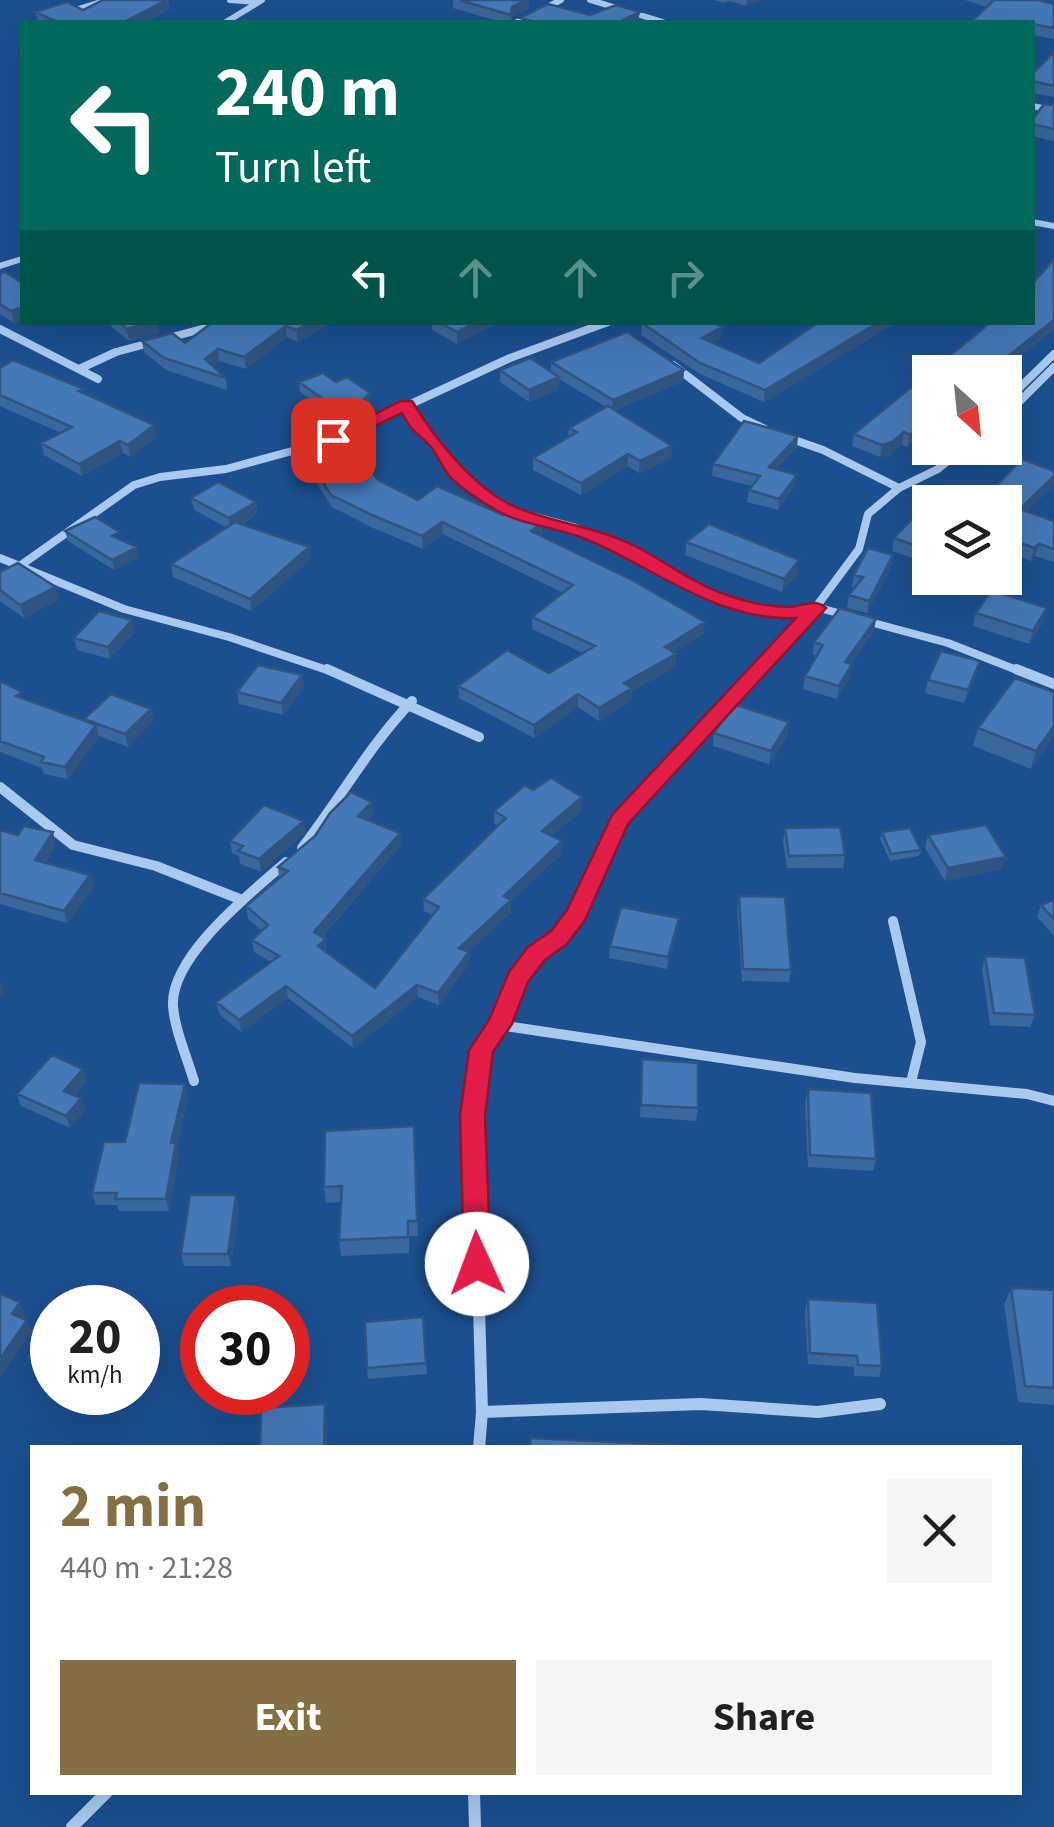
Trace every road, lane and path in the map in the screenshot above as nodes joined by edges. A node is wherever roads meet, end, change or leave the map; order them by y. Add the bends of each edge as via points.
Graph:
1 (108, 0) edge
2 (230, 0) edge
3 (561, 0) edge
4 (590, 0) edge
5 (260, 1) edge
6 (75, 10) edge
7 (229, 20) edge
8 (522, 20) edge
9 (656, 20) edge
10 (217, 325) edge
11 (584, 325) edge
12 (603, 325) edge
13 (612, 325) edge
14 (0, 329) edge
15 (594, 330) junction
16 (625, 334) edge
17 (1054, 354) edge
18 (658, 355) edge
19 (1054, 366) edge
20 (79, 369) junction
21 (98, 379) dead end
22 (1022, 385) edge
23 (1022, 399) edge
24 (406, 405) junction
25 (943, 465) edge
26 (899, 488) junction
27 (0, 558) edge
28 (20, 564) junction
29 (0, 580) edge
30 (816, 608) junction
31 (1054, 684) edge
32 (412, 701) junction
33 (478, 738) dead end
34 (0, 787) edge
35 (242, 900) junction
36 (893, 921) dead end
37 (500, 1024) junction
38 (194, 1081) dead end
39 (911, 1082) junction
40 (1054, 1101) edge
41 (880, 1404) dead end
42 (482, 1412) junction
43 (479, 1445) edge
44 (104, 1795) edge
45 (474, 1795) edge
46 (72, 1827) edge
47 (475, 1827) edge

1 - 6 street
2 - 5 street
3 - 8 street
4 - 9 street
5 - 7 street
10 - 20 street
11 - 15 street
12 - 15 street
13 - 16 street
14 - 20 street
15 - 24 street via 510,358
17 - 22 street
18 - 26 street via 742,418
19 - 23 street
20 - 21 street
24 - 28 street via 333,440 226,470 134,485
24 - 30 street via 457,475 505,509 630,550 723,600 772,611
25 - 26 street
26 - 30 street via 868,514 859,549
27 - 28 street
28 - 29 street
28 - 32 street via 141,614 203,627
30 - 31 street via 948,643
30 - 37 street via 619,820 577,914 518,979
32 - 33 street
32 - 35 street via 376,739 310,842
34 - 35 street via 72,845 156,866
35 - 38 street via 192,957 172,1000
36 - 39 street via 921,1042
37 - 39 street
37 - 42 street via 481,1050 474,1088
39 - 40 street
41 - 42 street via 818,1412 701,1404
42 - 43 street
44 - 46 street
45 - 47 street

